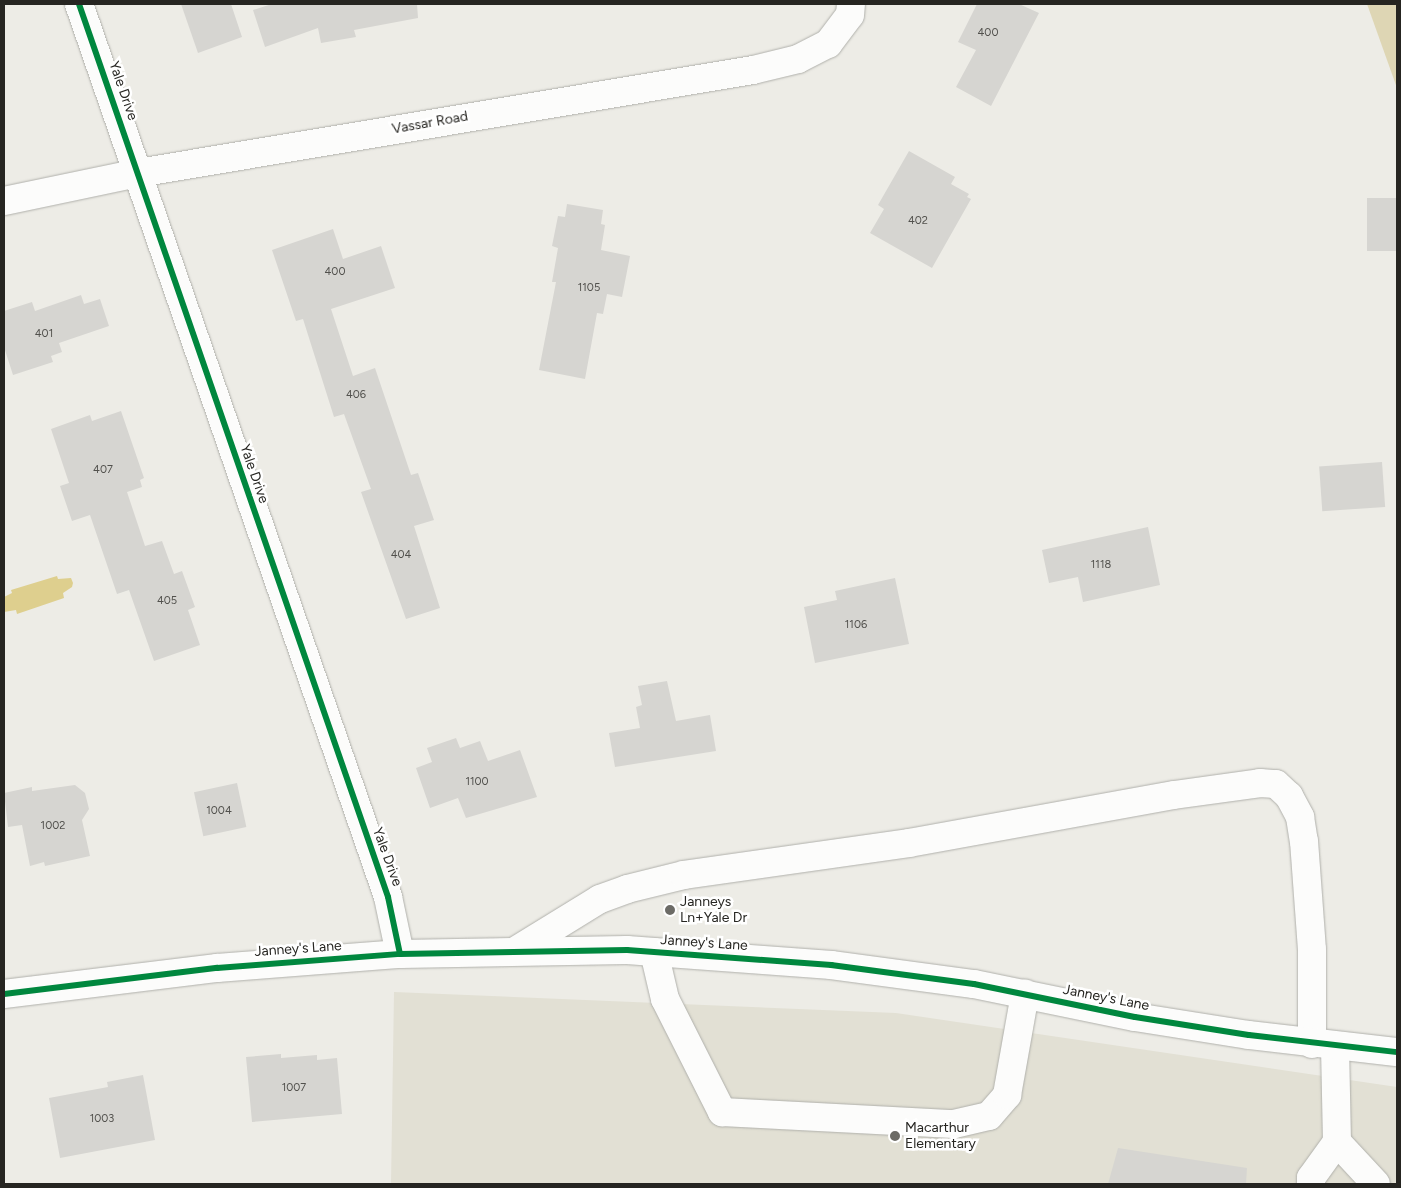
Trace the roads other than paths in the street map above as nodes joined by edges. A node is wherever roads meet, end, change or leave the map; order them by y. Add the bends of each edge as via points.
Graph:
1 (78, 4) edge
2 (847, 14) edge
3 (138, 173) junction
4 (4, 201) edge
5 (517, 950) junction
6 (654, 952) junction
7 (400, 954) junction
8 (4, 994) edge
9 (1025, 994) junction
10 (1324, 1045) junction
11 (1397, 1052) edge
12 (1337, 1142) junction
13 (1311, 1184) edge
14 (1376, 1184) edge

1 - 3 street, Yale Drive
2 - 3 street, Vassar Road via 828,44 810,55 753,70
3 - 4 street, Vassar Road
3 - 7 street, Yale Drive via 388,898
5 - 6 street, Janney's Lane
5 - 7 street, Janney's Lane
5 - 10 street via 600,899 684,875 909,843 1174,795 1260,783 1276,784 1293,803 1300,817
6 - 9 street, Janney's Lane via 830,965
6 - 9 street via 665,999 722,1112 954,1124 989,1116 1007,1095
7 - 8 street, Janney's Lane via 208,968
9 - 10 street, Janney's Lane via 1135,1017
10 - 11 street, Janney's Lane
10 - 12 street
12 - 13 street via 1311,1178
12 - 14 street

